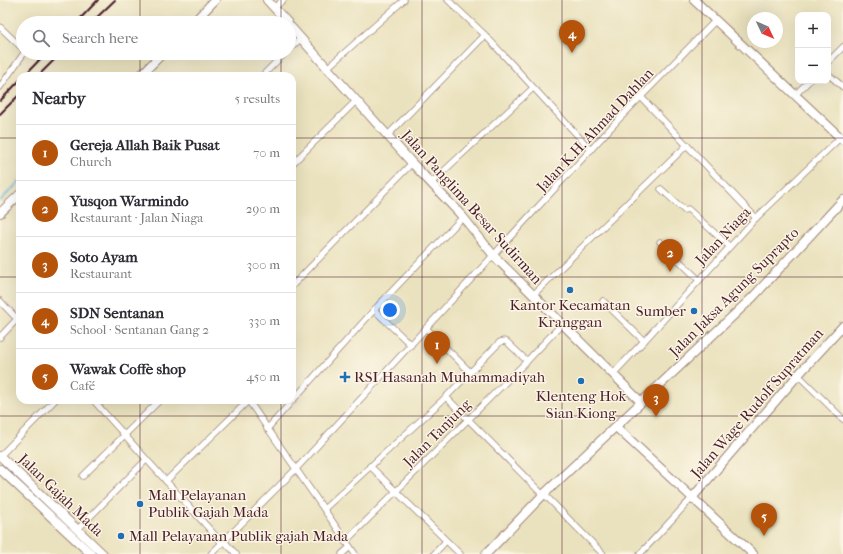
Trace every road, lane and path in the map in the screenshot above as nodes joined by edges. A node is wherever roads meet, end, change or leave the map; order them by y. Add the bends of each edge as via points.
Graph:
1 (215, 0) edge
2 (267, 0) edge
3 (283, 0) edge
4 (404, 0) edge
5 (448, 0) edge
6 (694, 0) edge
7 (274, 8) junction
8 (200, 16) edge
9 (281, 16) edge
10 (715, 21) junction
11 (1, 28) edge
12 (296, 33) edge
13 (485, 35) junction
14 (301, 38) junction
15 (16, 42) edge
16 (296, 43) edge
17 (843, 47) edge
18 (831, 59) edge
19 (19, 60) edge
20 (156, 60) edge
21 (279, 60) edge
22 (327, 68) junction
23 (144, 72) edge
24 (266, 72) edge
25 (831, 77) edge
26 (806, 84) edge
27 (0, 86) edge
28 (533, 88) junction
29 (843, 88) edge
30 (795, 95) junction
31 (641, 97) junction
32 (357, 100) junction
33 (388, 135) junction
34 (842, 139) edge
35 (687, 145) junction
36 (591, 150) junction
37 (296, 160) edge
38 (412, 163) junction
39 (431, 183) junction
40 (661, 189) dead end
41 (16, 198) edge
42 (843, 200) edge
43 (0, 213) edge
44 (463, 217) junction
45 (756, 218) junction
46 (660, 242) dead end
47 (729, 246) junction
48 (494, 256) junction
49 (699, 280) junction
50 (296, 282) edge
51 (533, 295) junction
52 (0, 301) edge
53 (604, 301) dead end
54 (374, 310) junction
55 (16, 316) edge
56 (16, 322) edge
57 (562, 324) junction
58 (843, 326) edge
59 (426, 328) junction
60 (0, 337) edge
61 (644, 341) junction
62 (411, 345) junction
63 (527, 361) junction
64 (470, 372) junction
65 (613, 374) junction
66 (798, 375) junction
67 (296, 397) edge
68 (446, 397) junction
69 (641, 402) junction
70 (51, 404) edge
71 (97, 404) edge
72 (156, 404) edge
73 (244, 404) edge
74 (251, 404) edge
75 (289, 404) edge
76 (468, 418) junction
77 (843, 419) edge
78 (616, 427) junction
79 (267, 429) junction
80 (124, 435) junction
81 (0, 456) edge
82 (146, 460) junction
83 (370, 466) junction
84 (0, 469) edge
85 (296, 469) junction
86 (83, 476) dead end
87 (166, 481) junction
88 (396, 492) junction
89 (544, 494) junction
90 (692, 498) junction
91 (324, 509) junction
92 (77, 530) junction
93 (446, 541) junction
94 (223, 542) junction
95 (345, 542) junction
96 (350, 547) junction
97 (91, 554) edge
98 (103, 554) edge
99 (211, 554) edge
100 (236, 554) edge
101 (342, 554) edge
102 (355, 554) edge
103 (434, 554) edge
104 (460, 554) edge
105 (486, 554) edge
106 (602, 554) edge
107 (640, 554) edge
108 (754, 554) edge

1 - 8 street
2 - 7 street, Jalan Panglima Besar Sudirman
3 - 7 street
4 - 22 street
5 - 13 street
6 - 10 street
7 - 9 street, Jalan Panglima Besar Sudirman
10 - 30 street
10 - 31 street, Jalan K.H. Ahmad Dahlan
11 - 15 street
12 - 14 street, Jalan Panglima Besar Sudirman
13 - 28 street
13 - 33 street
14 - 16 street
14 - 22 street, Jalan Panglima Besar Sudirman
17 - 18 street
19 - 27 street
20 - 23 street
21 - 24 street
22 - 32 street, Jalan Panglima Besar Sudirman
25 - 29 street
26 - 30 street
28 - 36 street
28 - 39 street
30 - 34 street
31 - 35 street
31 - 36 street, Jalan K.H. Ahmad Dahlan
32 - 33 street, Jalan Panglima Besar Sudirman
32 - 37 street
33 - 38 street, Jalan Panglima Besar Sudirman
34 - 45 street, Jalan Niaga
35 - 45 street
35 - 51 street
36 - 48 street, Jalan K.H. Ahmad Dahlan
38 - 39 street, Jalan Panglima Besar Sudirman
38 - 50 street
39 - 44 street, Jalan Panglima Besar Sudirman
40 - 47 street via 684,210 688,209
41 - 43 street
42 - 69 street, Jalan Jaksa Agung Suprapto via 753,297
44 - 48 street, Jalan Panglima Besar Sudirman
44 - 54 street
45 - 47 street, Jalan Niaga
46 - 49 street
47 - 49 street, Jalan Niaga
48 - 51 street, Jalan Panglima Besar Sudirman
48 - 59 street, Jalan K.H. Ahmad Dahlan
49 - 61 street, Jalan Niaga
51 - 57 street, Jalan Panglima Besar Sudirman
52 - 55 street
53 - 61 street
54 - 62 street
54 - 67 street
56 - 60 street
57 - 63 street, Jalan Tanjung
57 - 65 street, Jalan Panglima Besar Sudirman
58 - 66 street, Jalan Wage Rudolf Supratman
59 - 62 street, Jalan K.H. Ahmad Dahlan
59 - 64 street
61 - 65 street, Jalan Niaga
62 - 85 street, Jalan K.H. Ahmad Dahlan
63 - 64 street via 503,341
63 - 76 street, Jalan Tanjung
64 - 68 street
65 - 69 street, Jalan Panglima Besar Sudirman
66 - 77 street
66 - 90 street, Jalan Wage Rudolf Supratman
68 - 76 street
68 - 83 street
69 - 78 street, Jalan Jaksa Agung Suprapto
70 - 81 street
71 - 80 street
72 - 80 street
73 - 87 street
74 - 79 street
75 - 79 street
76 - 88 street, Jalan Tanjung
76 - 89 street
78 - 89 street, Jalan Jaksa Agung Suprapto
78 - 90 street
79 - 85 street
80 - 82 street
80 - 86 street
81 - 92 street, Jalan Gajah Mada
82 - 87 street
82 - 92 street
83 - 88 street
83 - 91 street
84 - 97 street, Jalan Gajah Mada
85 - 91 street
85 - 94 street, Jalan K.H. Ahmad Dahlan
87 - 94 street
88 - 93 street
88 - 95 street, Jalan Tanjung
89 - 105 street, Jalan Jaksa Agung Suprapto
89 - 106 street
90 - 107 street
90 - 108 street
91 - 95 street
92 - 98 street, Jalan Gajah Mada
93 - 103 street
93 - 104 street
94 - 99 street, Jalan K.H. Ahmad Dahlan
94 - 100 street
95 - 96 street
96 - 101 street
96 - 102 street

